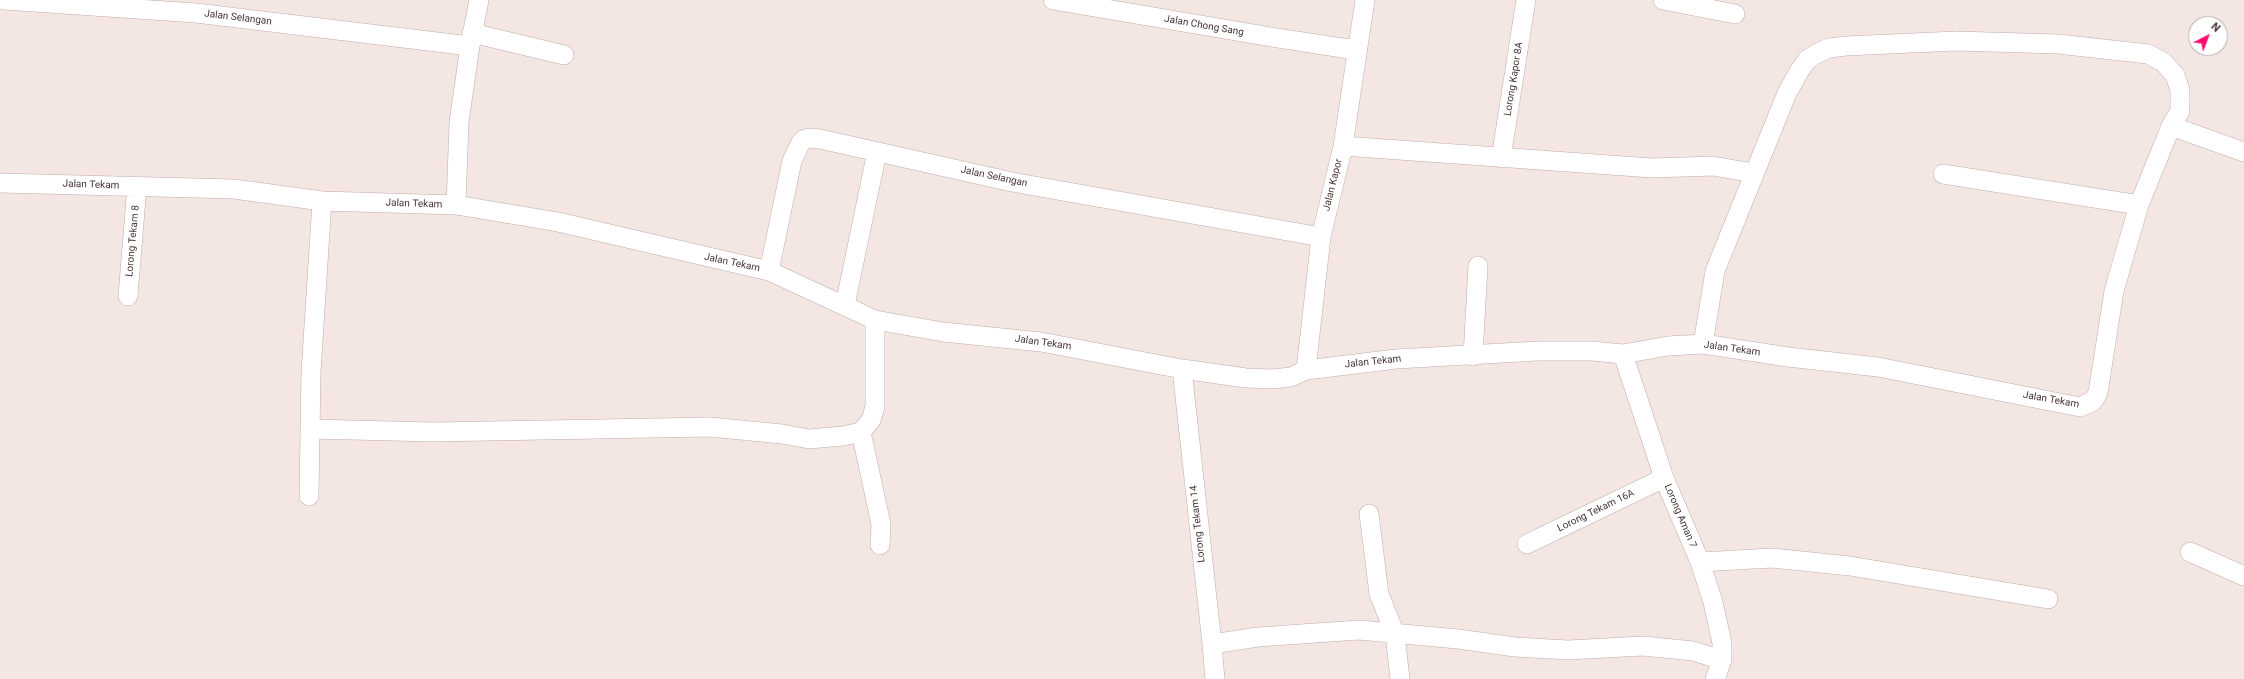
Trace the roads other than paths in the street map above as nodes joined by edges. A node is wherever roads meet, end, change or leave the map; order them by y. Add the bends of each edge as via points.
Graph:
1 (4, 0) edge
2 (479, 0) edge
3 (1052, 0) edge
4 (1365, 0) edge
5 (1526, 0) edge
6 (1663, 0) edge
7 (1734, 14) dead end
8 (471, 39) junction
9 (1356, 50) junction
10 (564, 55) dead end
11 (2171, 126) junction
12 (1343, 146) junction
13 (877, 152) junction
14 (2244, 152) edge
15 (1501, 158) junction
16 (1753, 173) junction
17 (1943, 174) dead end
18 (0, 182) edge
19 (137, 186) junction
20 (322, 201) junction
21 (456, 205) junction
22 (2139, 205) junction
23 (1321, 237) junction
24 (1478, 266) dead end
25 (769, 271) junction
26 (128, 296) dead end
27 (845, 305) junction
28 (875, 320) junction
29 (1703, 344) junction
30 (1623, 354) junction
31 (1473, 356) junction
32 (1182, 369) junction
33 (1306, 370) junction
34 (310, 429) junction
35 (862, 432) junction
36 (1664, 478) junction
37 (309, 496) dead end
38 (1369, 514) dead end
39 (1527, 544) dead end
40 (880, 545) dead end
41 (2190, 552) dead end
42 (1700, 562) junction
43 (2244, 576) edge
44 (2048, 599) dead end
45 (1395, 634) junction
46 (1212, 644) junction
47 (1722, 660) junction
48 (1214, 679) edge
49 (1400, 679) edge
50 (1715, 679) edge

1 - 8 street, Jalan Selangan via 196,13
2 - 8 street
3 - 9 street, Jalan Chong Sang
4 - 9 street, Jalan Kapor
5 - 15 street, Lorong Kapor 8A
6 - 7 street
8 - 10 street, Jalan Selangan
8 - 21 street via 459,122
9 - 12 street, Jalan Kapor
11 - 14 street
11 - 16 street via 2180,111 2180,90 2175,75 2163,62 2148,54 2058,44 1956,41 1846,46 1829,48 1807,60 1787,93
11 - 22 street
12 - 15 street
12 - 23 street, Jalan Kapor
13 - 23 street, Jalan Selangan via 1012,182
13 - 25 street, Jalan Selangan via 820,139 803,140 792,161
13 - 27 street
15 - 16 street via 1652,168 1713,166
16 - 29 street via 1715,270
17 - 22 street
18 - 19 street, Jalan Tekam
19 - 20 street, Jalan Tekam via 234,189
19 - 26 street, Lorong Tekam 8
20 - 21 street, Jalan Tekam
20 - 34 street
21 - 25 street, Jalan Tekam via 558,222
22 - 29 street, Jalan Tekam via 2114,291 2098,393 2093,401 2080,407 1878,367
23 - 33 street, Jalan Kapor
24 - 31 street
25 - 27 street, Jalan Tekam
27 - 28 street, Jalan Tekam
28 - 32 street, Jalan Tekam via 942,332 1041,342
28 - 35 street via 875,407 871,420
29 - 30 street, Jalan Tekam via 1668,346
30 - 31 street, Jalan Tekam via 1546,351
30 - 36 street, Lorong Aman 7
31 - 33 street, Jalan Tekam via 1396,359
32 - 33 street, Jalan Tekam via 1272,379 1290,377
32 - 46 street, Lorong Tekam 14
34 - 35 street via 433,432 710,427 809,438
34 - 37 street
35 - 40 street via 881,524
36 - 39 street, Lorong Tekam 16A
36 - 42 street, Lorong Aman 7
38 - 45 street via 1379,594
41 - 43 street
42 - 44 street via 1772,558 1850,566
42 - 47 street, Lorong Aman 7 via 1721,631
45 - 46 street via 1359,630 1258,637
45 - 47 street via 1523,648 1568,650 1643,646 1693,651
45 - 49 street
46 - 48 street, Lorong Tekam 14
47 - 50 street, Lorong Aman 7

